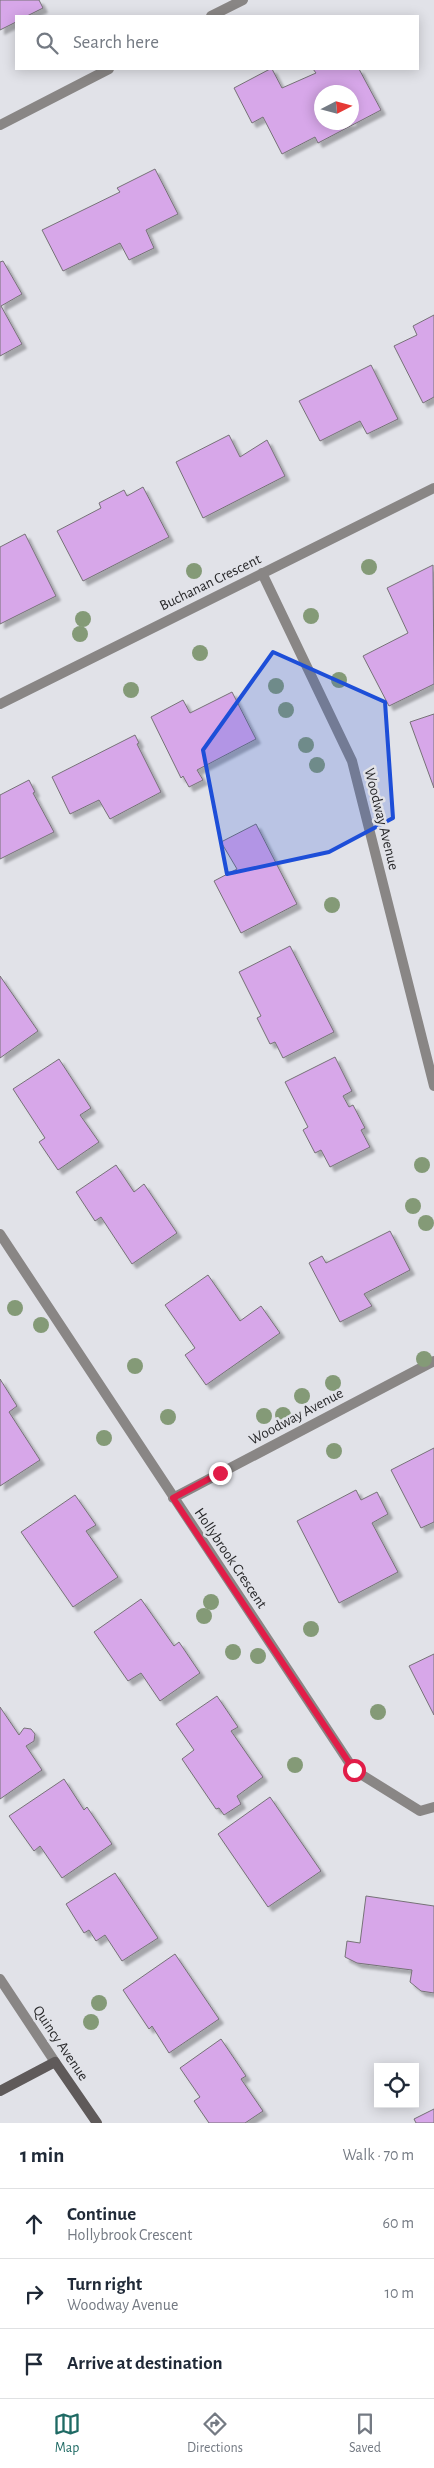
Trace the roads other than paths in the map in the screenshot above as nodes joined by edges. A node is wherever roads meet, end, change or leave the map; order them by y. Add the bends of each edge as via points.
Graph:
1 (243, 0) edge
2 (213, 15) edge
3 (107, 70) edge
4 (0, 125) edge
5 (434, 488) edge
6 (262, 573) junction
7 (0, 704) edge
8 (434, 1086) edge
9 (0, 1234) edge
10 (434, 1360) edge
11 (173, 1498) junction
12 (434, 1807) edge
13 (0, 1979) edge
14 (55, 2062) junction
15 (0, 2090) edge
16 (97, 2123) edge

1 - 2 street
3 - 4 street
5 - 6 street, Buchanan Crescent
6 - 7 street, Buchanan Crescent
6 - 8 street, Woodway Avenue via 352,761
9 - 11 street, Hollybrook Crescent
10 - 11 street, Woodway Avenue
11 - 12 street, Hollybrook Crescent via 354,1770 420,1811
13 - 14 street, Quincy Avenue
14 - 15 street
14 - 16 street, Quincy Avenue

